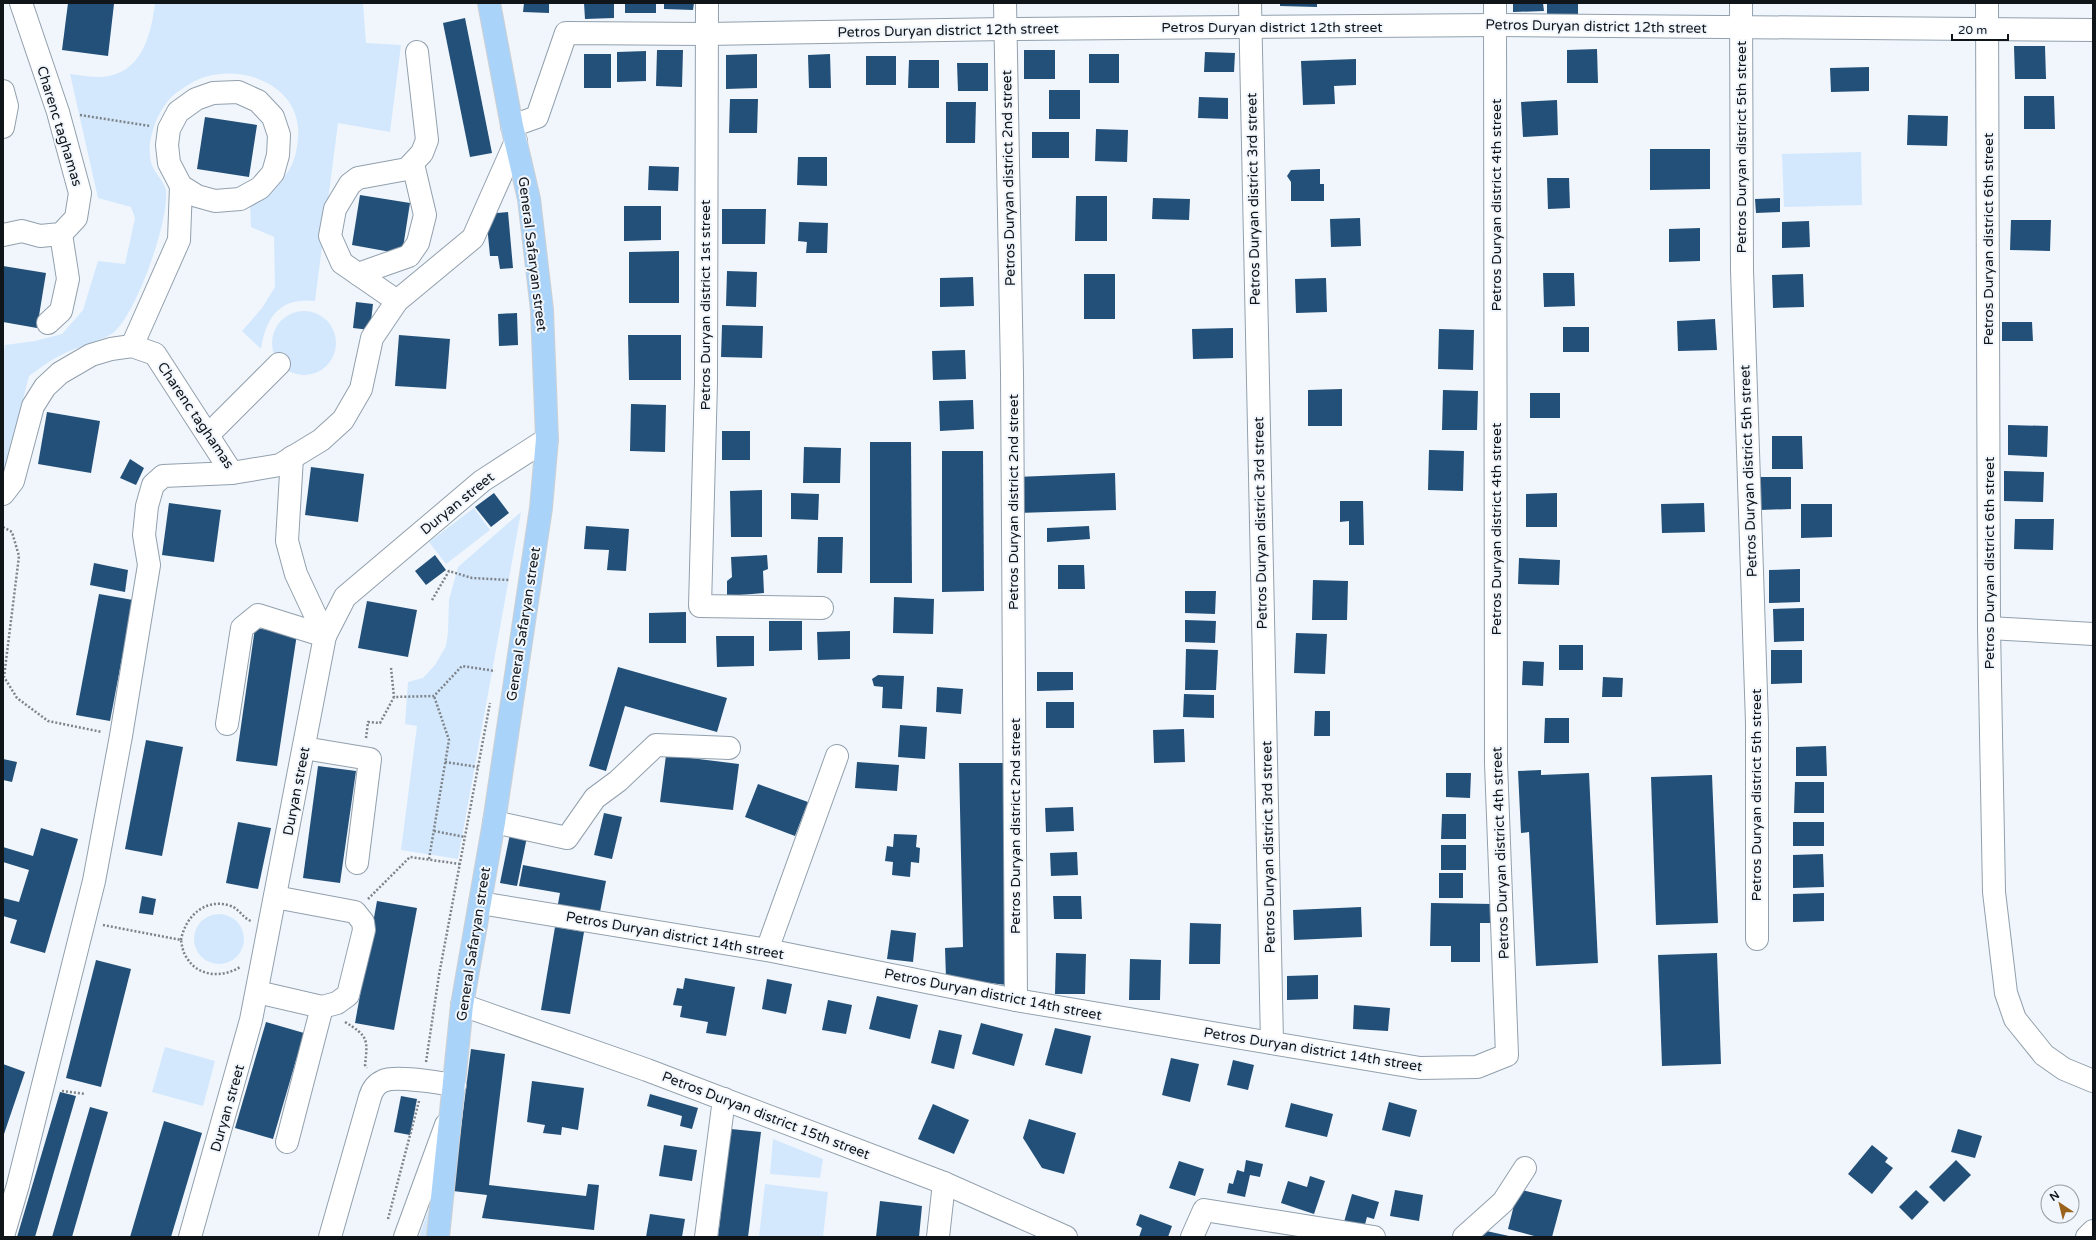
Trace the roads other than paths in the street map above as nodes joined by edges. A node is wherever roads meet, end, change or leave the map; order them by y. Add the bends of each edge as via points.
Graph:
1 (22, 3) edge
2 (489, 3) edge
3 (706, 3) edge
4 (1006, 3) edge
5 (1250, 3) edge
6 (1496, 3) edge
7 (1741, 3) edge
8 (1987, 3) edge
9 (1496, 25) junction
10 (1250, 27) junction
11 (1006, 28) junction
12 (1741, 28) junction
13 (1987, 30) junction
14 (2093, 30) edge
15 (707, 34) junction
16 (417, 52) dead end
17 (3, 91) edge
18 (3, 127) edge
19 (514, 133) junction
20 (413, 164) junction
21 (181, 186) junction
22 (61, 234) junction
23 (3, 235) edge
24 (358, 274) junction
25 (398, 302) junction
26 (48, 323) dead end
27 (132, 346) junction
28 (279, 364) dead end
29 (208, 435) junction
30 (547, 439) junction
31 (292, 457) junction
32 (232, 473) junction
33 (3, 494) edge
34 (822, 608) dead end
35 (1989, 628) junction
36 (2093, 634) edge
37 (325, 636) junction
38 (227, 724) dead end
39 (304, 748) junction
40 (729, 748) dead end
41 (837, 756) dead end
42 (494, 822) junction
43 (357, 863) dead end
44 (275, 897) junction
45 (480, 903) junction
46 (1757, 939) dead end
47 (767, 950) junction
48 (257, 992) junction
49 (1016, 1000) junction
50 (462, 1005) junction
51 (322, 1007) junction
52 (1272, 1043) junction
53 (1507, 1055) joint
54 (2093, 1081) edge
55 (454, 1085) junction
56 (724, 1099) junction
57 (451, 1112) junction
58 (287, 1142) dead end
59 (1525, 1168) dead end
60 (944, 1183) junction
61 (2093, 1231) edge
62 (3, 1236) edge
63 (1063, 1236) edge
64 (190, 1237) edge
65 (330, 1237) edge
66 (405, 1237) edge
67 (438, 1237) edge
68 (706, 1237) edge
69 (938, 1237) edge
70 (1192, 1237) edge
71 (1374, 1237) edge
72 (1464, 1237) edge
73 (2087, 1237) edge

1 - 22 street, Charenc taghamas via 58,112 80,193 76,218
2 - 19 main road, General Safaryan street
3 - 15 street, Petros Duryan district 1st street
4 - 11 street, Petros Duryan district 2nd street
5 - 10 street, Petros Duryan district 3rd street
6 - 9 street, Petros Duryan district 4th street
7 - 12 street, Petros Duryan district 5th street
8 - 13 street, Petros Duryan district 6th street
9 - 10 street, Petros Duryan district 12th street
9 - 12 street, Petros Duryan district 12th street
9 - 53 street, Petros Duryan district 4th street via 1496,763
10 - 11 street, Petros Duryan district 12th street
10 - 52 street, Petros Duryan district 3rd street
11 - 15 street, Petros Duryan district 12th street
11 - 49 street, Petros Duryan district 2nd street via 1012,373
12 - 13 street, Petros Duryan district 12th street
12 - 46 street, Petros Duryan district 5th street via 1742,270 1757,723
13 - 14 street, Petros Duryan district 12th street
13 - 35 street, Petros Duryan district 6th street
15 - 19 street, Petros Duryan district 12th street via 566,33 537,118
15 - 34 street, Petros Duryan district 1st street via 706,382 700,606
16 - 20 street via 427,140 422,153
17 - 18 street via 7,106
19 - 25 street, Charenc taghamas via 473,238
19 - 30 main road, General Safaryan street via 529,199 542,310
20 - 24 street via 425,215 418,243 409,256
20 - 24 street via 407,169 358,178 350,184 335,209 330,236 342,263
21 - 21 street via 169,163 167,145 169,129 178,112 196,99 213,94 238,92 258,101 273,117 279,135 278,155 273,173 260,188 240,199 215,201 197,196
21 - 27 street via 179,240
22 - 23 street via 40,236 22,231
22 - 26 street via 68,279 61,311
24 - 25 street
25 - 31 street, Charenc taghamas via 372,338 361,389 343,420 322,440
27 - 29 street, Charenc taghamas via 155,354
27 - 33 street, Charenc taghamas via 111,349 91,356 60,373 44,387 33,406 13,481
28 - 29 street
29 - 32 street, Charenc taghamas
30 - 37 street, Duryan street via 482,481 345,597
30 - 42 main road, General Safaryan street via 541,508
31 - 32 street, Charenc taghamas via 280,465
31 - 37 street via 287,540 296,574
32 - 62 street via 164,476 153,485 147,506 144,535 150,565 94,881
35 - 36 street
35 - 54 street, Petros Duryan district 6th street via 1994,892 2006,992 2015,1019 2044,1055 2064,1068
37 - 38 street via 258,615 249,621 242,628
37 - 39 street, Duryan street
39 - 43 street via 370,759
39 - 44 street, Duryan street
40 - 42 street via 656,745 618,781 595,798 566,838
41 - 47 street
42 - 45 main road, General Safaryan street
44 - 48 street, Duryan street
44 - 51 street via 355,912 363,922 364,930 348,996
45 - 47 street, Petros Duryan district 14th street
45 - 50 main road, General Safaryan street
47 - 49 street, Petros Duryan district 14th street
48 - 51 street
48 - 64 street, Duryan street via 252,1020
49 - 52 street, Petros Duryan district 14th street
50 - 55 main road, General Safaryan street
50 - 56 street, Petros Duryan district 15th street
51 - 58 street
52 - 53 street, Petros Duryan district 14th street via 1420,1068 1477,1067
55 - 57 main road, General Safaryan street
55 - 65 street via 387,1080 376,1086 371,1093
56 - 60 street, Petros Duryan district 15th street
56 - 68 street
57 - 66 street, General Safaryan street
57 - 67 main road
59 - 72 street via 1503,1202
60 - 63 street, Petros Duryan district 15th street
60 - 69 street
61 - 73 street
70 - 71 street via 1204,1210

